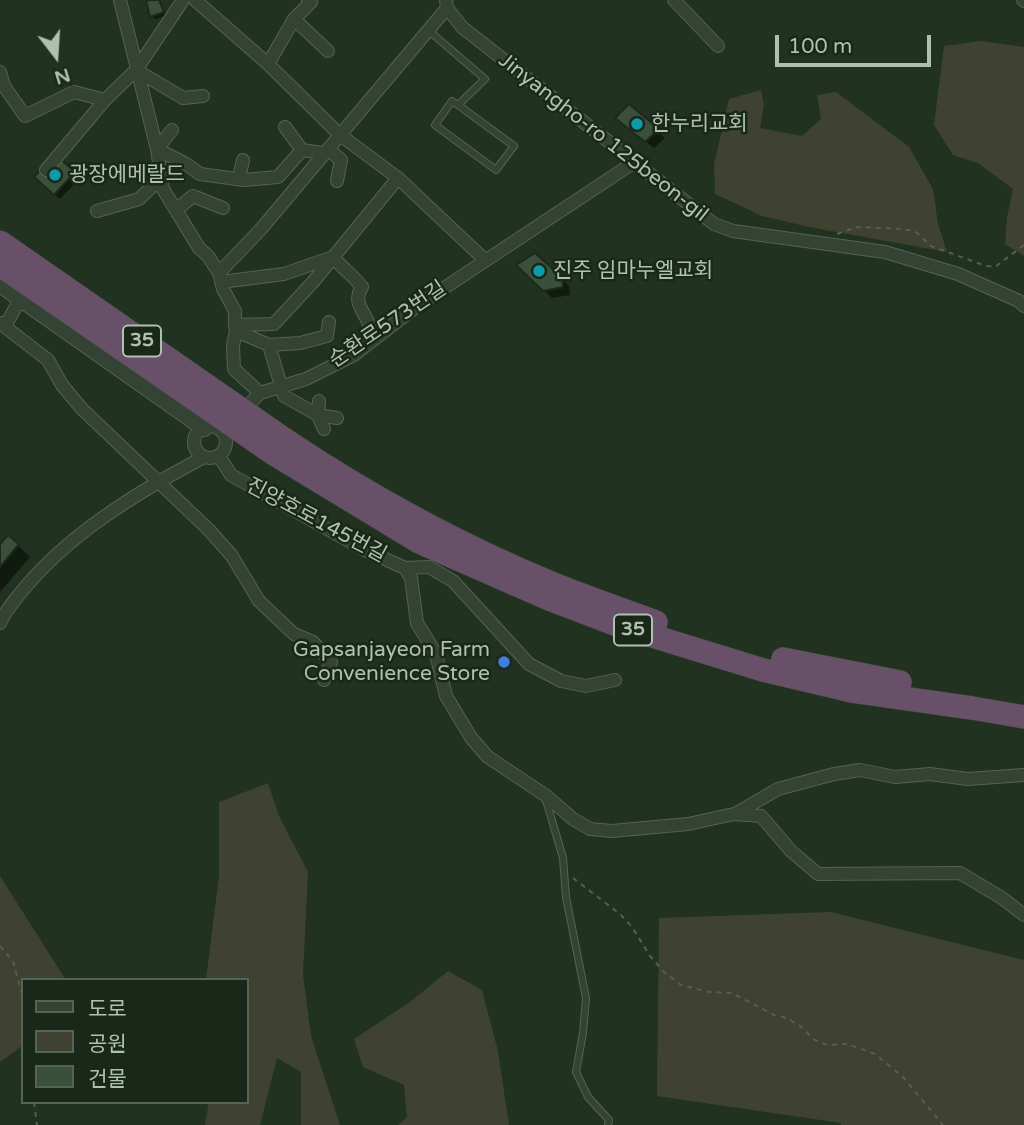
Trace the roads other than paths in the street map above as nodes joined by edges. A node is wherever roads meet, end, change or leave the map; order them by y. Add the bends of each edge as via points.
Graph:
1 (120, 0) edge
2 (183, 0) edge
3 (195, 0) edge
4 (308, 0) edge
5 (674, 0) edge
6 (446, 4) edge
7 (294, 19) junction
8 (427, 29) junction
9 (718, 46) dead end
10 (328, 51) dead end
11 (268, 64) junction
12 (136, 70) junction
13 (0, 72) edge
14 (203, 96) dead end
15 (105, 100) junction
16 (458, 105) junction
17 (285, 127) dead end
18 (172, 130) dead end
19 (339, 134) junction
20 (157, 149) junction
21 (302, 150) junction
22 (322, 153) junction
23 (243, 160) dead end
24 (634, 163) junction
25 (46, 170) dead end
26 (162, 177) junction
27 (239, 178) junction
28 (398, 178) junction
29 (338, 181) dead end
30 (223, 208) dead end
31 (176, 209) junction
32 (97, 211) dead end
33 (0, 242) edge
34 (333, 257) junction
35 (485, 260) junction
36 (0, 265) edge
37 (220, 276) junction
38 (0, 284) edge
39 (21, 298) junction
40 (1024, 306) edge
41 (329, 322) dead end
42 (2, 325) edge
43 (235, 328) junction
44 (370, 342) junction
45 (269, 345) junction
46 (280, 386) junction
47 (260, 393) junction
48 (318, 408) junction
49 (337, 418) dead end
50 (204, 428) junction
51 (324, 429) dead end
52 (223, 432) junction
53 (279, 447) junction
54 (219, 456) junction
55 (204, 457) junction
56 (159, 481) junction
57 (405, 568) junction
58 (0, 623) edge
59 (324, 680) dead end
60 (615, 680) dead end
61 (1024, 704) edge
62 (1024, 718) edge
63 (1024, 775) edge
64 (544, 795) junction
65 (734, 814) junction
66 (1024, 915) edge
67 (608, 1125) edge

1 - 12 street
2 - 12 street
3 - 11 street
4 - 7 street via 311,2
5 - 9 street
6 - 8 street
6 - 24 street, Jinyangho-ro 125beon-gil via 463,29
7 - 10 street
7 - 11 street
8 - 16 lane via 485,79
8 - 19 street
11 - 19 street
12 - 14 street via 183,98
12 - 15 street
12 - 20 street
13 - 15 street via 25,116 74,92
15 - 25 street
16 - 16 lane via 452,101 435,125 496,170 514,146
17 - 21 street
18 - 20 street
19 - 22 street
19 - 28 street
20 - 26 street
20 - 27 street via 200,174
21 - 22 street
21 - 27 street via 278,177
22 - 29 street via 330,151 341,160
22 - 37 street
23 - 27 street
24 - 35 street, 순환로573번길
24 - 40 street, Jinyangho-ro 125beon-gil via 714,224 733,231 885,252 958,274
26 - 31 street via 163,189
26 - 32 street via 139,200
28 - 34 street
28 - 35 street
30 - 31 street via 193,196
31 - 37 street
33 - 53 highway, 35, bridge
34 - 37 street via 284,274 221,282
34 - 43 street via 274,324
34 - 44 street via 362,287 358,300 369,324
35 - 44 street, 순환로573번길
36 - 53 highway, 35, bridge
37 - 43 street via 235,311
38 - 39 street
39 - 42 street
39 - 50 street
41 - 45 street via 327,336
42 - 56 street via 48,360 82,409
43 - 45 street
43 - 47 street via 234,369
44 - 46 street, 순환로573번길 via 306,379
45 - 46 street
46 - 47 street, 순환로573번길
46 - 48 street via 284,396
47 - 52 street, 순환로573번길
48 - 49 street
48 - 51 street
50 - 52 street
50 - 55 street via 194,440
52 - 54 street via 226,442
53 - 61 highway, 35 via 326,467 428,525 555,584 696,637 863,676
53 - 62 highway, 35 via 419,542 620,626 763,670 852,691
54 - 55 street
54 - 57 street, 진양호로145번길 via 231,474
55 - 56 street
56 - 58 street via 66,545 33,577
56 - 59 street via 232,556 259,601 294,634 313,642 331,662
57 - 60 street via 429,567 453,581 529,664 561,681 586,686
57 - 64 street, 진양호로145번길 via 411,579 417,623 436,654 446,696 488,757
63 - 65 street via 968,779 860,771 834,774 778,789
64 - 65 street, 진양호로145번길 via 590,829 675,825
64 - 67 lane via 563,858 586,998 576,1072
65 - 66 street via 761,816 791,852 818,874 960,873

